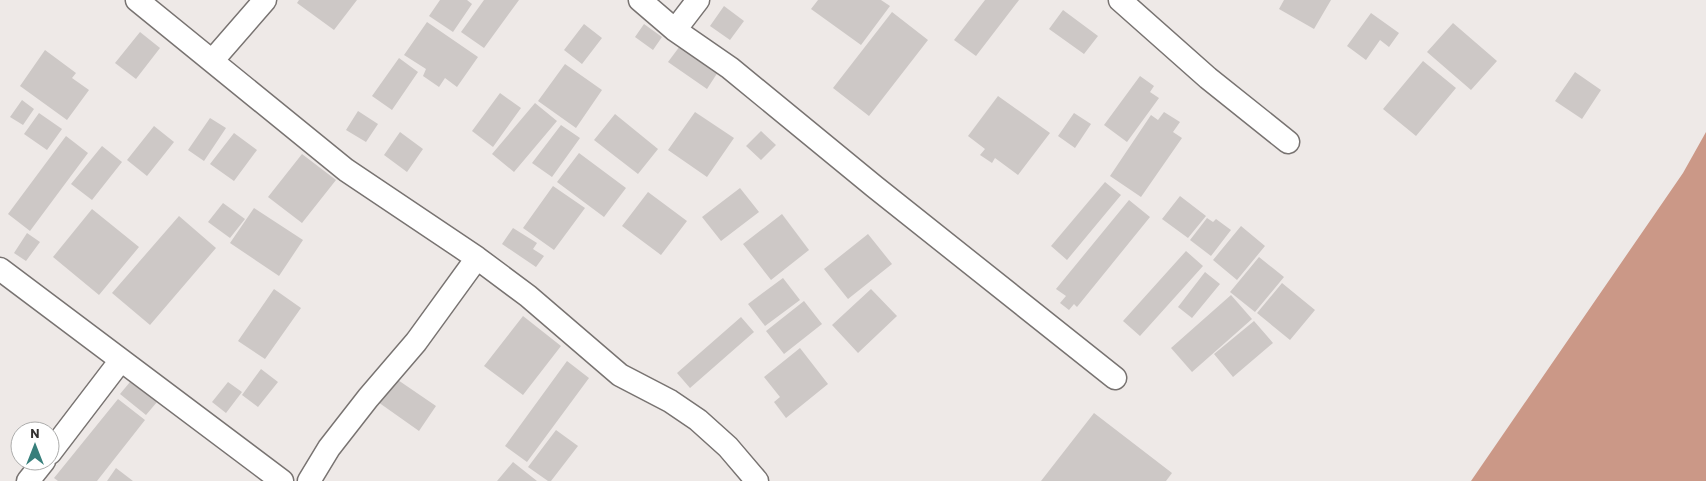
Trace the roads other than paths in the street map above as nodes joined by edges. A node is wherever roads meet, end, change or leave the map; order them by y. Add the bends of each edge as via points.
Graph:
1 (137, 0) edge
2 (265, 0) edge
3 (640, 0) edge
4 (698, 0) edge
5 (1120, 0) edge
6 (675, 30) junction
7 (212, 61) junction
8 (1288, 142) dead end
9 (477, 258) junction
10 (0, 270) edge
11 (121, 360) junction
12 (1115, 378) dead end
13 (60, 440) edge
14 (36, 471) edge
15 (28, 481) edge
16 (282, 481) edge
17 (309, 481) edge
18 (757, 481) edge

1 - 7 street
2 - 7 street
3 - 6 street
4 - 6 street
5 - 8 street via 1208,78
6 - 12 street via 730,68
7 - 9 street via 346,170
9 - 17 street via 416,342 329,448
9 - 18 street via 528,296 620,375 698,420 728,447
10 - 11 street
11 - 13 street
11 - 16 street
14 - 15 street

